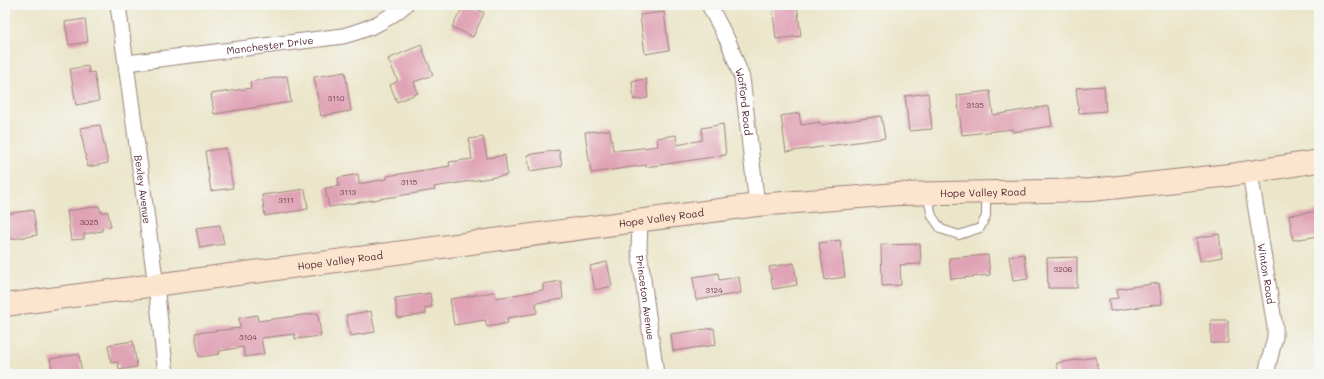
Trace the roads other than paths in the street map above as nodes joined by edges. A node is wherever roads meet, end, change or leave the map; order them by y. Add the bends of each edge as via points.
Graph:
1 (118, 5) edge
2 (405, 5) edge
3 (709, 5) edge
4 (127, 63) junction
5 (1319, 161) edge
6 (1250, 172) junction
7 (986, 192) junction
8 (927, 193) junction
9 (757, 205) junction
10 (640, 220) junction
11 (156, 286) junction
12 (5, 305) edge
13 (166, 374) edge
14 (656, 374) edge
15 (1266, 374) edge

1 - 4 street, Bexley Avenue
2 - 4 street, Manchester Drive via 393,16 370,28 343,36
3 - 9 street, Wofford Road via 729,43 742,78
4 - 11 street, Bexley Avenue
5 - 6 main road, Hope Valley Road
6 - 7 main road, Hope Valley Road via 1092,190
6 - 15 street, Winton Road via 1275,327
7 - 8 main road, Hope Valley Road
7 - 8 lane via 986,216 980,228 959,235 941,230 932,216
8 - 9 main road, Hope Valley Road
9 - 10 main road, Hope Valley Road
10 - 11 main road, Hope Valley Road
10 - 14 street, Princeton Avenue via 639,250
11 - 12 main road, Hope Valley Road
11 - 13 street, Bexley Avenue

